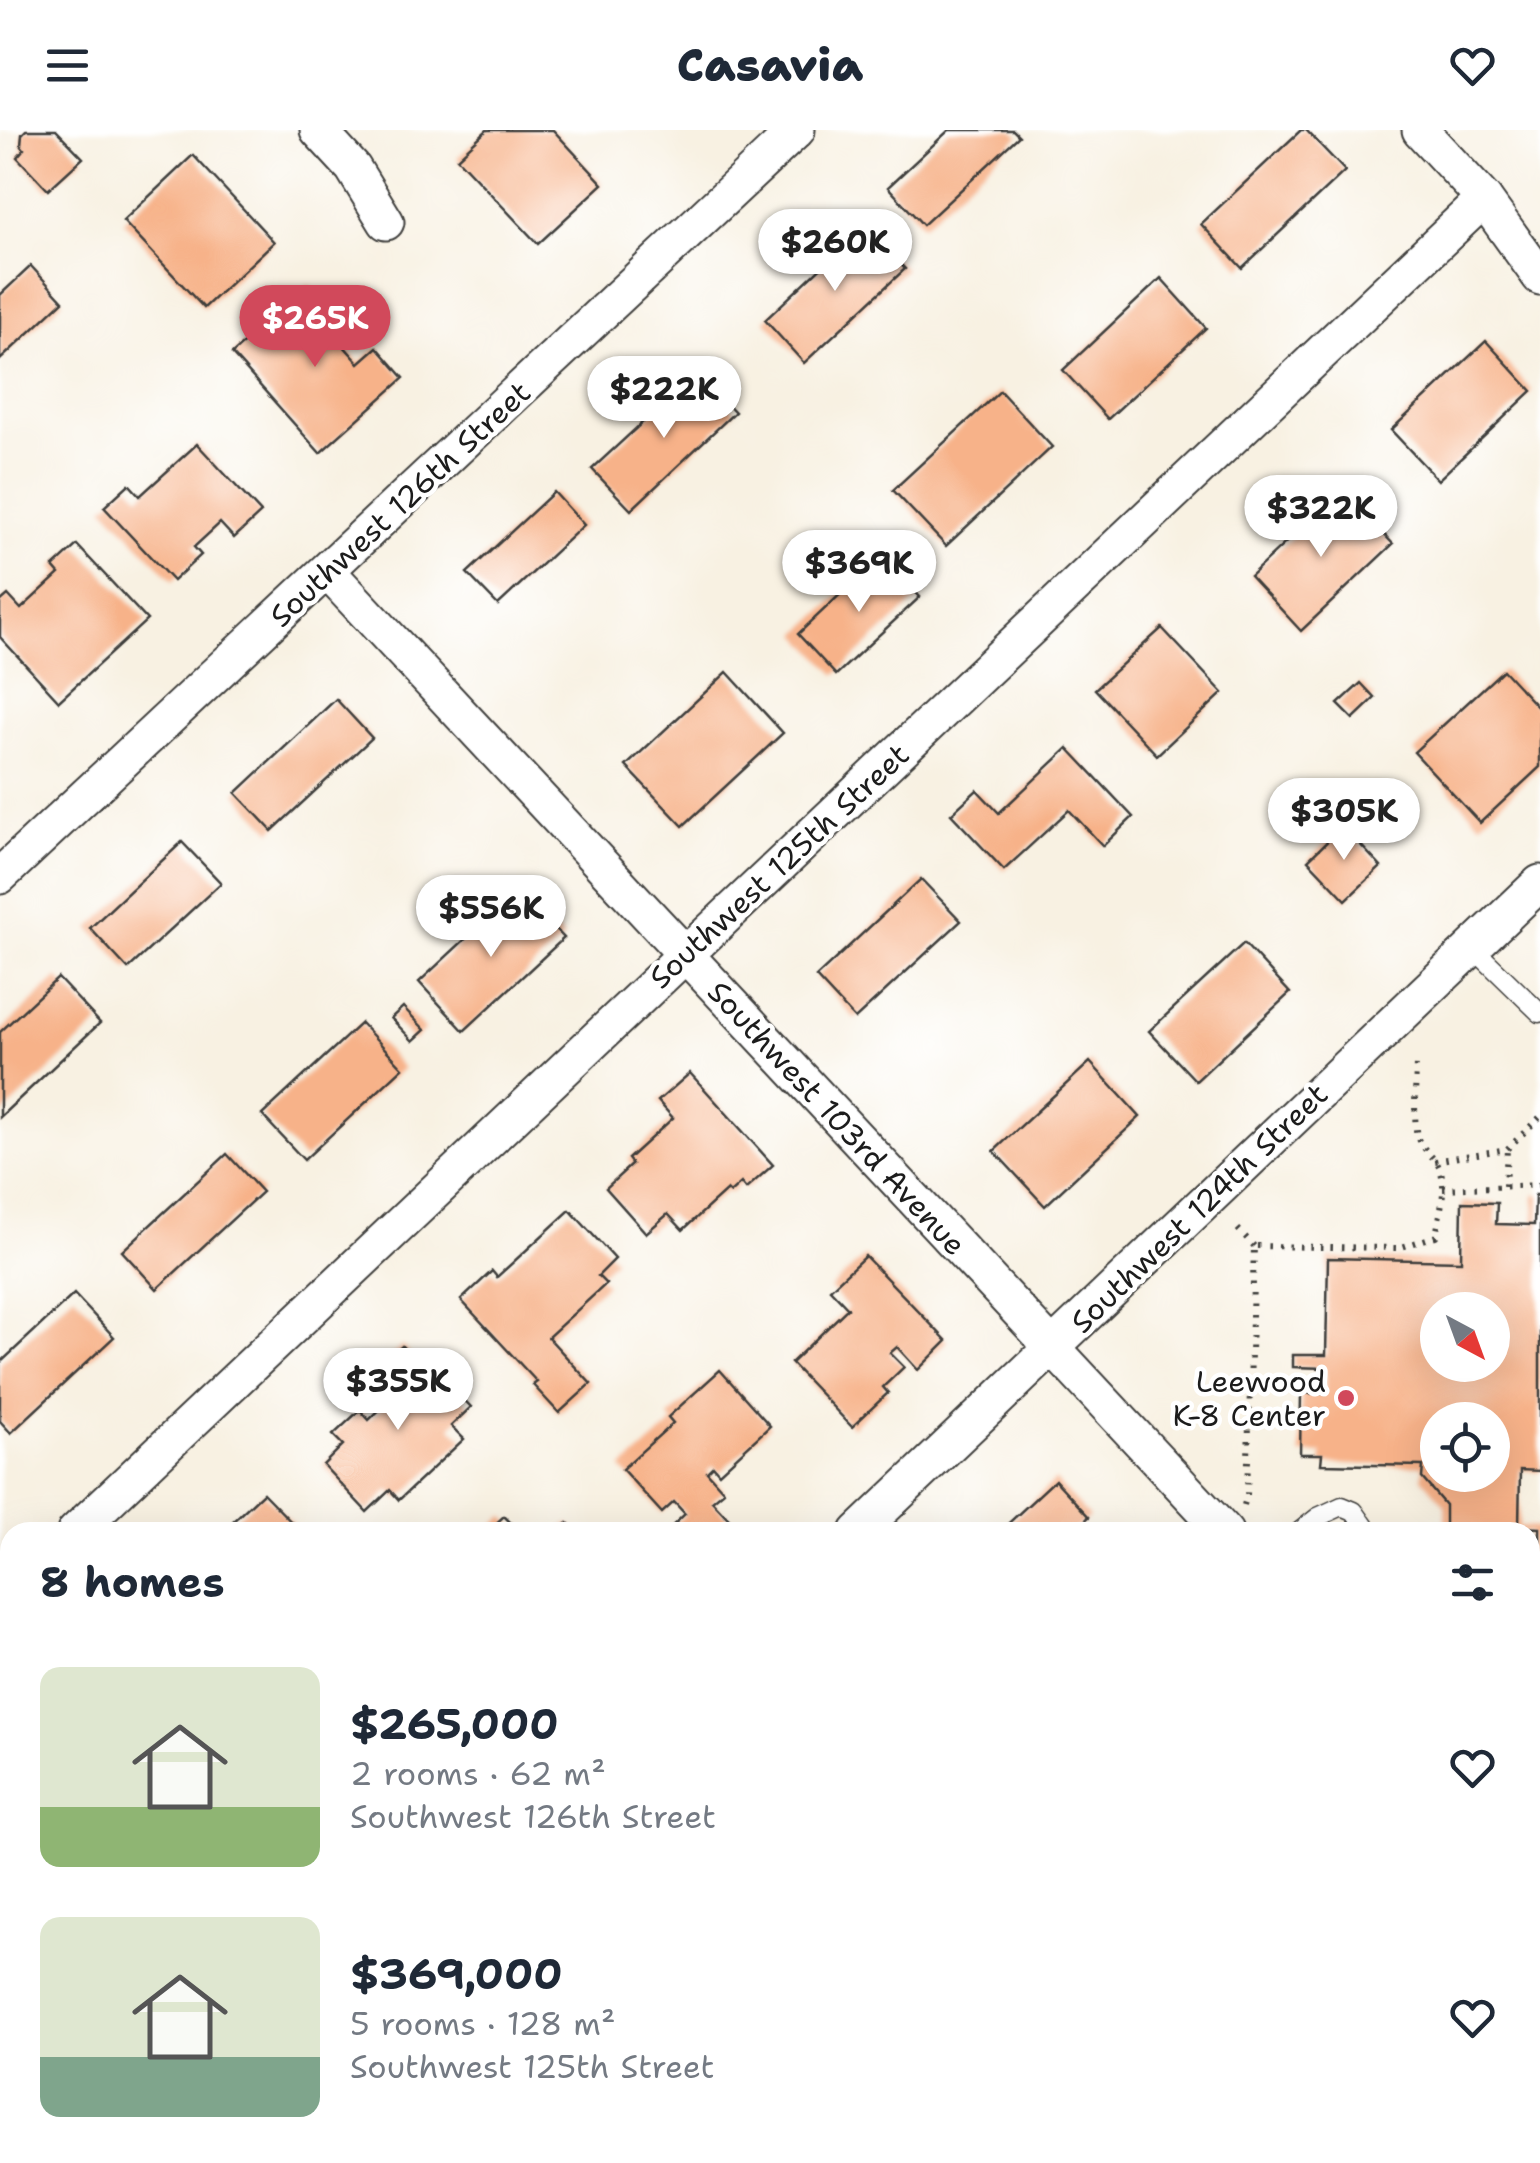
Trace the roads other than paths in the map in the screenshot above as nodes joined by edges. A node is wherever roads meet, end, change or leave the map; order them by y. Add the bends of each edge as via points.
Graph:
1 (318, 130) edge
2 (797, 130) edge
3 (1420, 130) edge
4 (1484, 199) junction
5 (386, 222) dead end
6 (1540, 277) edge
7 (328, 572) junction
8 (0, 876) edge
9 (1540, 883) edge
10 (1472, 948) junction
11 (684, 956) junction
12 (1540, 1014) edge
13 (1052, 1347) junction
14 (1235, 1519) edge
15 (86, 1522) edge
16 (868, 1522) edge
17 (1313, 1522) edge
18 (1362, 1522) edge

1 - 5 street via 353,168
2 - 7 street, Southwest 126th Street
3 - 4 street
4 - 6 street
4 - 11 street, Southwest 125th Street
7 - 8 street, Southwest 126th Street
7 - 11 street, Southwest 103rd Avenue
9 - 10 street, Southwest 124th Street
10 - 12 lane
10 - 13 street, Southwest 124th Street
11 - 13 street, Southwest 103rd Avenue
11 - 15 street, Southwest 125th Street
13 - 14 street, Southwest 103rd Avenue
13 - 16 street, Southwest 124th Street
17 - 18 lane via 1342,1506

